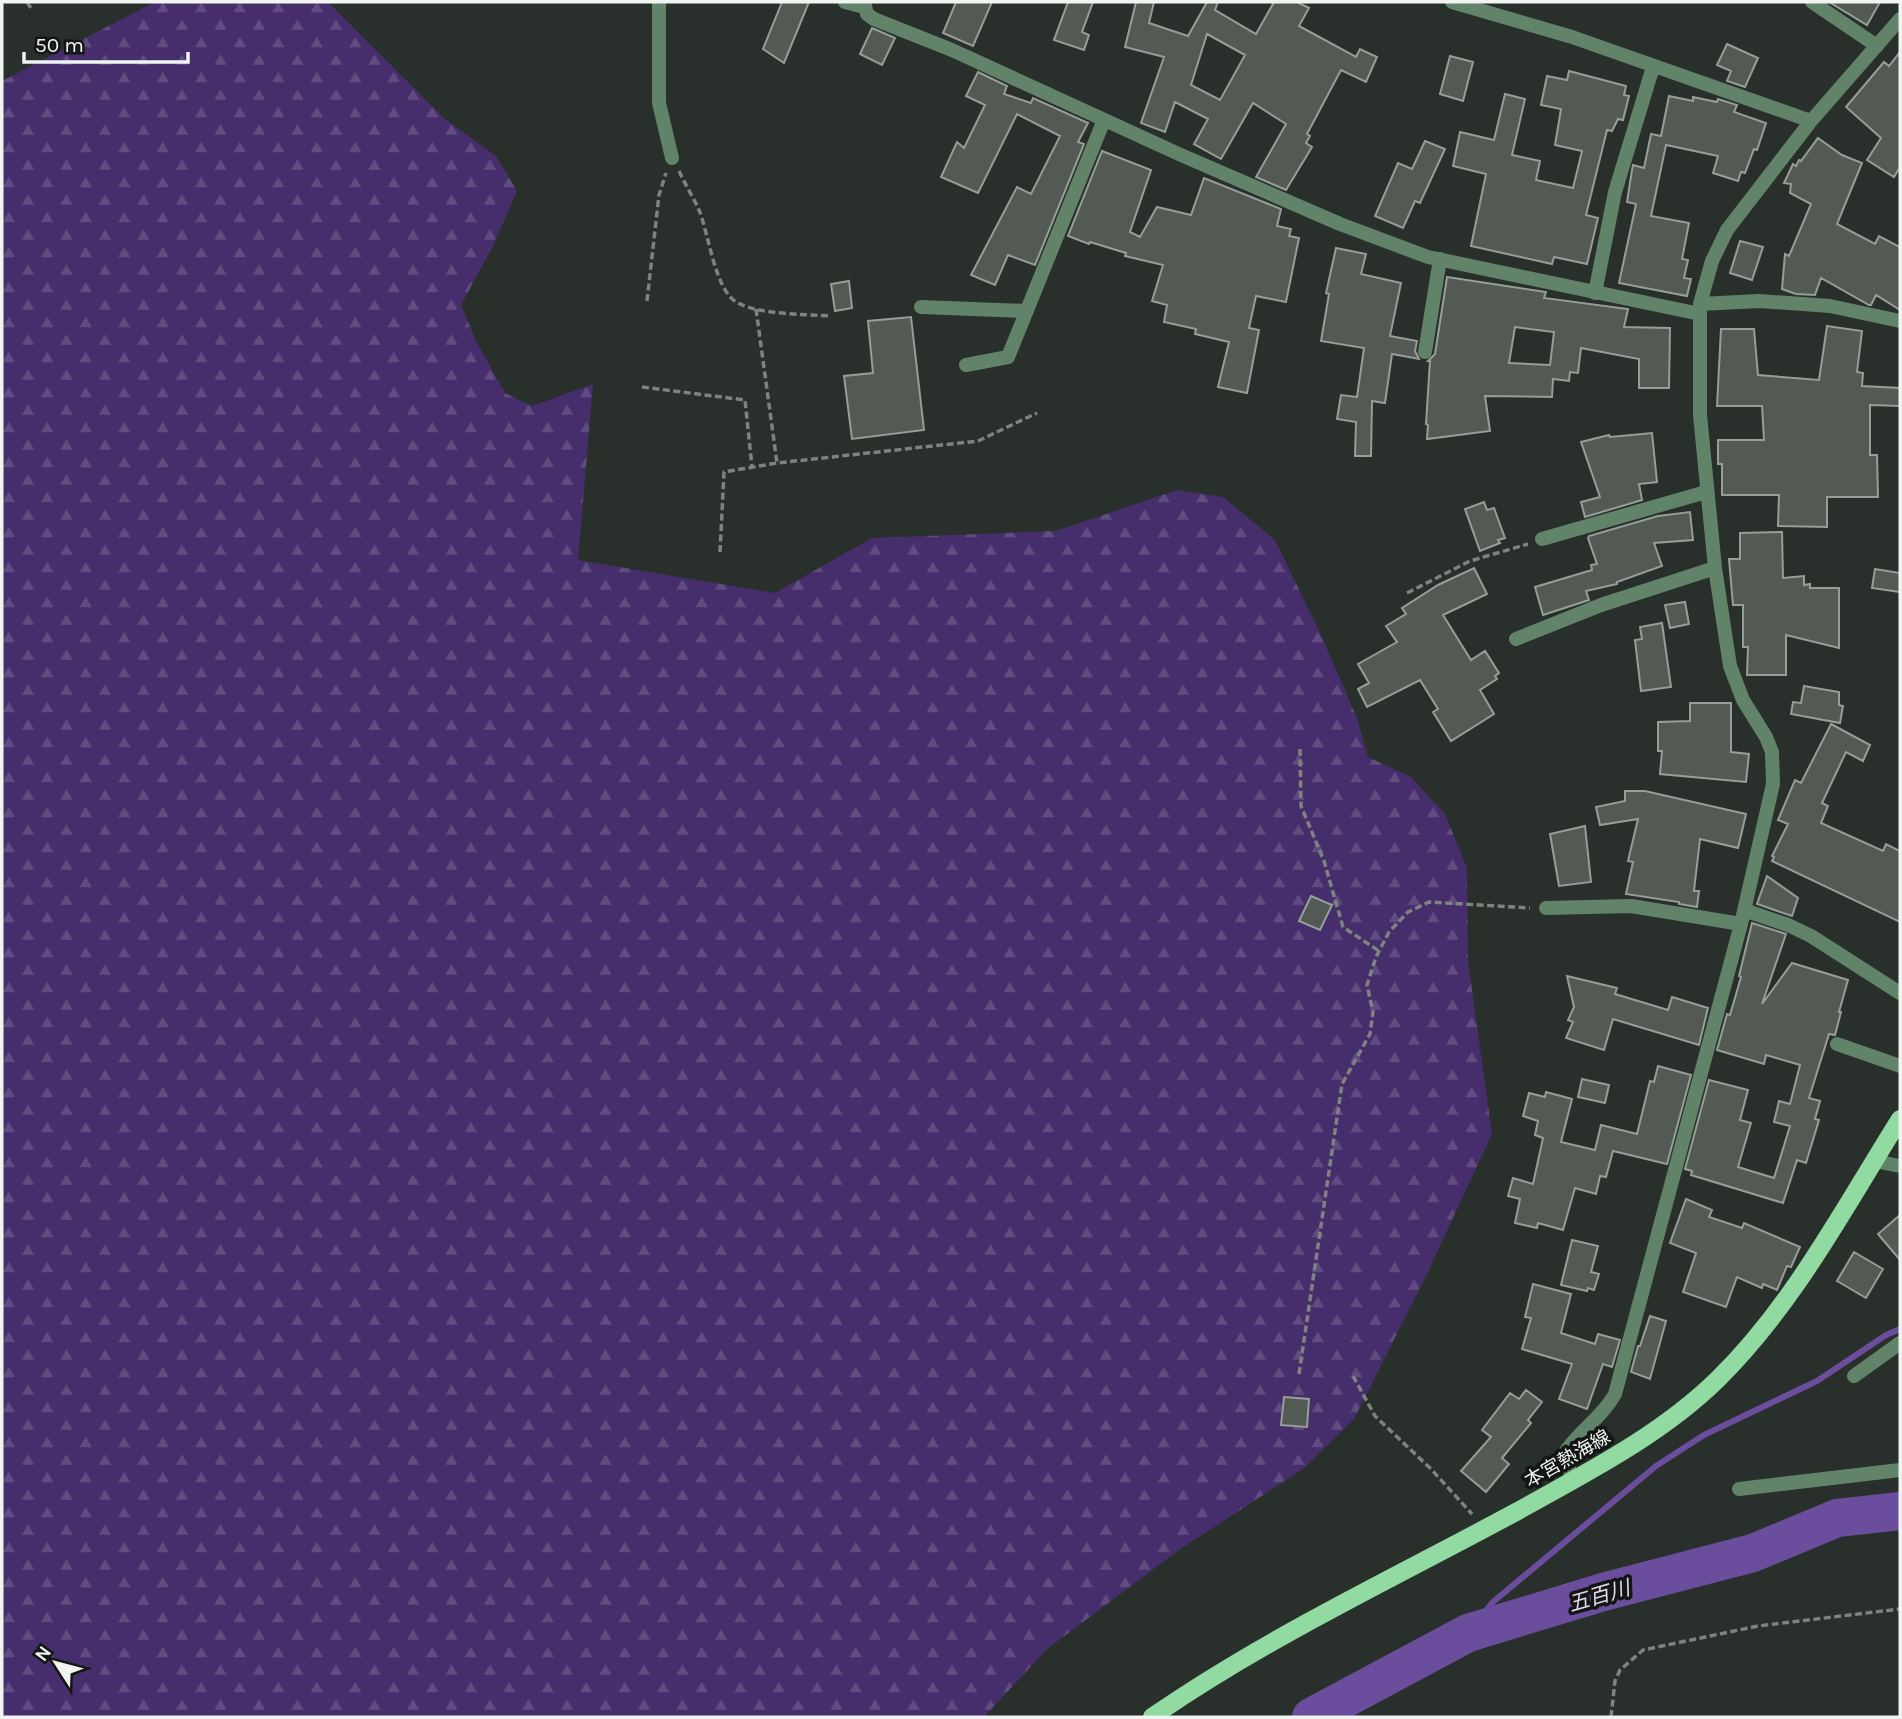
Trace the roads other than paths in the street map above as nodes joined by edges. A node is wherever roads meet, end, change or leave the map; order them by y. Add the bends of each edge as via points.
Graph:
1 (659, 2) edge
2 (845, 2) edge
3 (1452, 2) edge
4 (1812, 2) edge
5 (864, 4) edge
6 (1487, 6) edge
7 (1897, 29) edge
8 (1877, 46) junction
9 (1653, 68) junction
10 (1104, 120) junction
11 (1811, 121) junction
12 (672, 158) road end
13 (1440, 259) junction
14 (1595, 293) junction
15 (921, 306) dead end
16 (1700, 309) junction
17 (1027, 311) junction
18 (1900, 321) edge
19 (1425, 352) dead end
20 (966, 365) dead end
21 (1706, 492) junction
22 (1542, 539) road end
23 (1715, 568) junction
24 (1516, 639) dead end
25 (1546, 908) road end
26 (1743, 917) junction
27 (1900, 993) edge
28 (1837, 1044) dead end
29 (1900, 1066) edge
30 (1900, 1119) edge
31 (1874, 1161) junction
32 (1900, 1166) edge
33 (1900, 1343) edge
34 (1854, 1376) dead end
35 (1900, 1470) edge
36 (1573, 1480) junction
37 (1739, 1489) dead end
38 (1152, 1717) edge

1 - 12 street via 659,103
2 - 5 street
3 - 6 street
4 - 8 street
5 - 10 street via 874,19
6 - 9 street
7 - 8 street
8 - 11 street
9 - 11 street
9 - 14 street via 1609,214
10 - 13 street via 1340,224
10 - 17 street
11 - 16 street via 1727,230 1712,261
13 - 14 street
13 - 19 street
14 - 16 street
15 - 17 street
16 - 18 street via 1759,301 1830,306
16 - 21 street
17 - 20 street via 1008,357
21 - 22 street
21 - 23 street
23 - 24 street
23 - 26 street via 1730,666 1743,700 1766,737 1774,764
25 - 26 street via 1631,906
26 - 27 street via 1788,925 1811,936
26 - 36 street via 1615,1394 1606,1410 1563,1454
28 - 29 street
30 - 31 main road, 本宮熱海線
31 - 32 street
31 - 36 main road, 本宮熱海線 via 1789,1296 1718,1378 1640,1440
33 - 34 street
35 - 37 street
36 - 38 main road, 本宮熱海線 via 1220,1671

